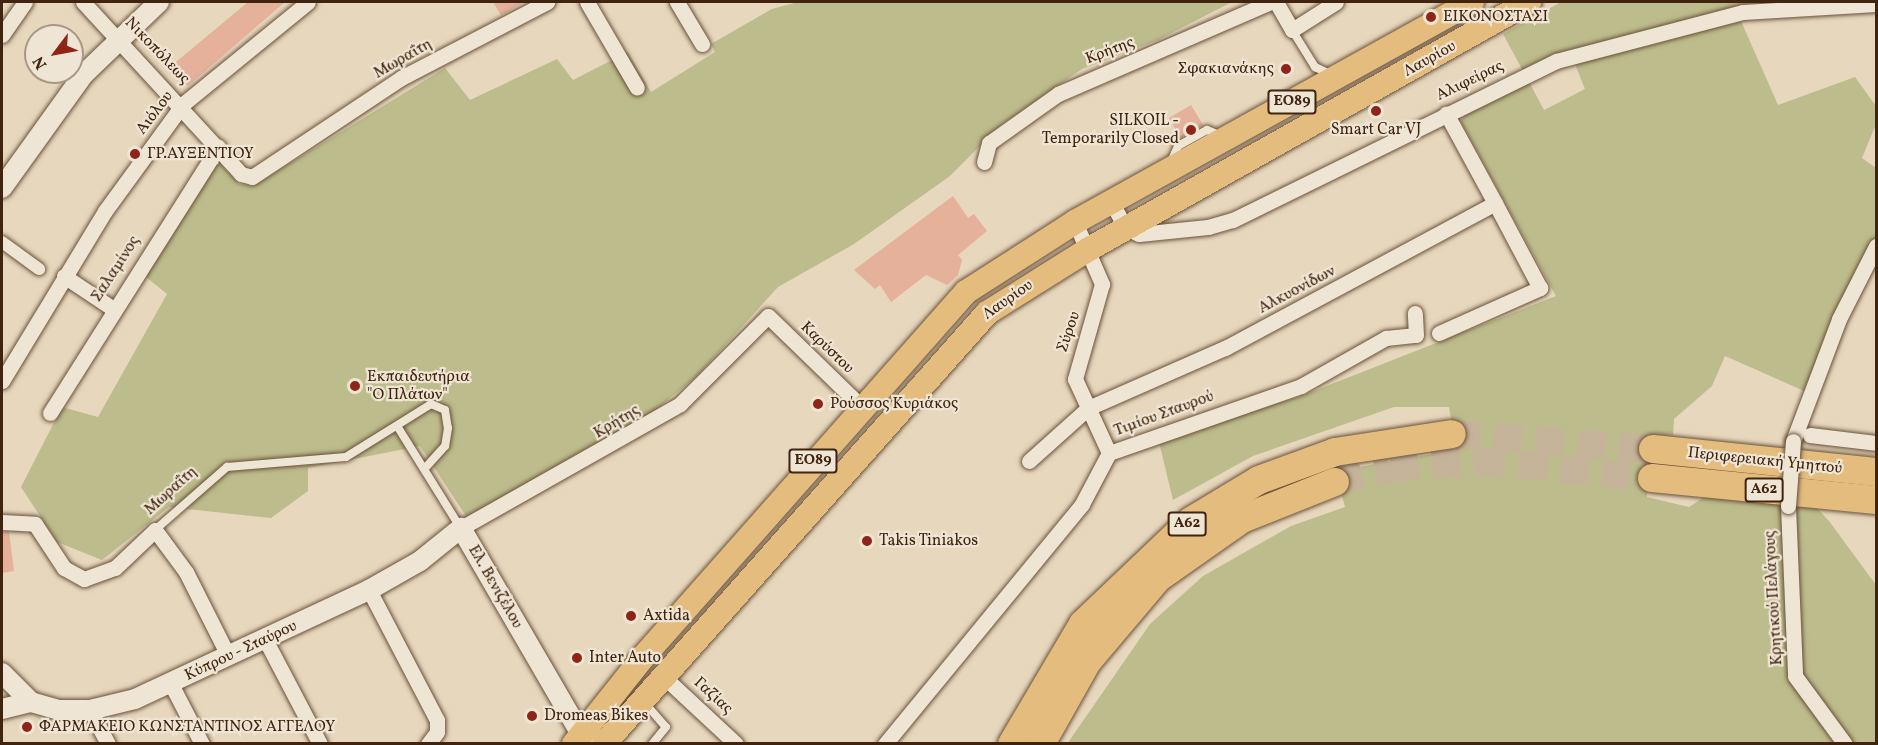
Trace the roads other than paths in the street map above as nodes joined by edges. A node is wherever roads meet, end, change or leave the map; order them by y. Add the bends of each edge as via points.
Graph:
1 (25, 2) edge
2 (83, 2) edge
3 (159, 2) edge
4 (308, 2) edge
5 (547, 2) edge
6 (587, 2) edge
7 (677, 2) edge
8 (1271, 2) edge
9 (1276, 2) edge
10 (1336, 2) edge
11 (1472, 2) edge
12 (1529, 2) edge
13 (1876, 4) edge
14 (1292, 30) junction
15 (2, 35) edge
16 (119, 36) junction
17 (702, 44) dead end
18 (1336, 77) junction
19 (638, 88) dead end
20 (183, 104) junction
21 (1446, 113) junction
22 (218, 147) junction
23 (984, 162) dead end
24 (252, 177) joint
25 (2, 188) edge
26 (1111, 202) junction
27 (1495, 203) junction
28 (1075, 222) junction
29 (1126, 228) junction
30 (2, 242) edge
31 (1876, 248) edge
32 (1089, 249) junction
33 (39, 269) dead end
34 (64, 276) junction
35 (112, 308) junction
36 (1415, 313) dead end
37 (768, 316) joint
38 (1439, 333) dead end
39 (2, 381) edge
40 (861, 406) junction
41 (1088, 408) junction
42 (50, 413) dead end
43 (399, 429) junction
44 (1452, 434) tunnel mouth
45 (1810, 435) dead end
46 (1876, 443) edge
47 (1653, 449) tunnel mouth
48 (1109, 453) junction
49 (1029, 461) dead end
50 (424, 469) junction
51 (1876, 472) edge
52 (1652, 478) tunnel mouth
53 (1335, 482) tunnel mouth
54 (1876, 500) edge
55 (2, 522) edge
56 (461, 528) junction
57 (155, 530) junction
58 (369, 590) junction
59 (266, 641) junction
60 (229, 657) junction
61 (2, 673) edge
62 (664, 677) junction
63 (171, 684) junction
64 (642, 701) junction
65 (31, 702) junction
66 (2, 709) edge
67 (90, 710) junction
68 (583, 740) edge
69 (605, 743) edge
70 (108, 744) edge
71 (202, 744) edge
72 (320, 744) edge
73 (428, 744) edge
74 (652, 744) edge
75 (736, 744) edge
76 (885, 744) edge
77 (1012, 744) edge
78 (1041, 744) edge
79 (1845, 744) edge

1 - 15 street
2 - 16 street, Νικοπόλεως
3 - 16 street
4 - 20 street, Αιόλου via 225,63
5 - 24 street, Μωραΐτη via 401,78
6 - 19 street
7 - 17 street
8 - 23 street, Κρήτης via 1058,94 989,143
9 - 14 street
10 - 14 street
11 - 18 main road, Λαυρίου / ΕΟ89
12 - 29 main road, Λαυρίου / ΕΟ89
13 - 21 street, Αλιφείρας via 1711,20 1556,61
14 - 18 lane via 1315,67
16 - 20 street, Νικοπόλεως
16 - 25 street via 84,74
18 - 26 main road, Λαυρίου / ΕΟ89
20 - 22 street, Νικοπόλεως
20 - 34 street, Αιόλου
21 - 27 street
21 - 29 street, Αλιφείρας via 1233,220 1171,233 1139,234
22 - 24 street, Νικοπόλεως via 241,174
22 - 35 street, Σαλαμίνος
26 - 28 main road, Λαυρίου / ΕΟ89
26 - 29 street
27 - 38 street via 1540,288
27 - 41 street, Αλκυονίδων via 1225,348
28 - 32 street, Σύρου
28 - 40 main road, Λαυρίου / ΕΟ89 via 966,292
29 - 32 main road, Λαυρίου / ΕΟ89
30 - 33 street
31 - 79 street, Κρητικού Πελάγους, bridge via 1839,319 1793,441 1788,506 1795,676
32 - 41 street, Σύρου via 1101,292 1076,379
32 - 62 main road, Λαυρίου / ΕΟ89 via 1006,299 972,327
34 - 35 street
34 - 39 street, Αιόλου
35 - 42 street, Σαλαμίνος
36 - 48 street, Τιμίου Σταυρού via 1416,335 1386,338 1301,387
37 - 40 street, Καρύστου
37 - 56 street, Κρήτης via 680,404
40 - 68 main road, Λαυρίου / ΕΟ89
41 - 48 street, Σύρου
41 - 49 street, Αλκυονίδων
43 - 50 lane, Ελ. Βενιζέλου
43 - 50 lane, Μωραΐτη via 412,412 431,404 445,410 445,446
43 - 57 lane, Μωραΐτη via 346,457 227,468
44 - 77 highway, Α62 via 1335,452 1259,480 1191,520 1083,624
45 - 46 street
47 - 51 highway, Περιφερειακή Υμηττού / Α62
48 - 76 street, Τιμίου Σταυρού via 1082,504
50 - 56 lane, Ελ. Βενιζέλου
52 - 54 highway, Περιφερειακή Υμηττού / Α62
53 - 78 highway, Α62 via 1242,519 1158,578 1087,662
55 - 57 street, Μωραΐτη via 35,524 64,568 84,579 115,568
56 - 58 street, Κύπρου - Σταύρου via 420,561
56 - 68 street, Ελ. Βενιζέλου
57 - 60 street via 186,572
58 - 59 street, Κύπρου - Σταύρου
58 - 73 street via 436,720 437,732
59 - 60 street, Κύπρου - Σταύρου
59 - 72 street
60 - 63 street, Κύπρου - Σταύρου
61 - 65 street
62 - 64 main road, Λαυρίου / ΕΟ89
62 - 75 street, Γαζίας
63 - 67 street, Κύπρου - Σταύρου
63 - 71 street
64 - 69 main road, Λαυρίου / ΕΟ89
64 - 74 lane via 665,720 666,727
65 - 66 street, Κύπρου - Σταύρου
65 - 67 street, Κύπρου - Σταύρου via 59,710
67 - 70 street

